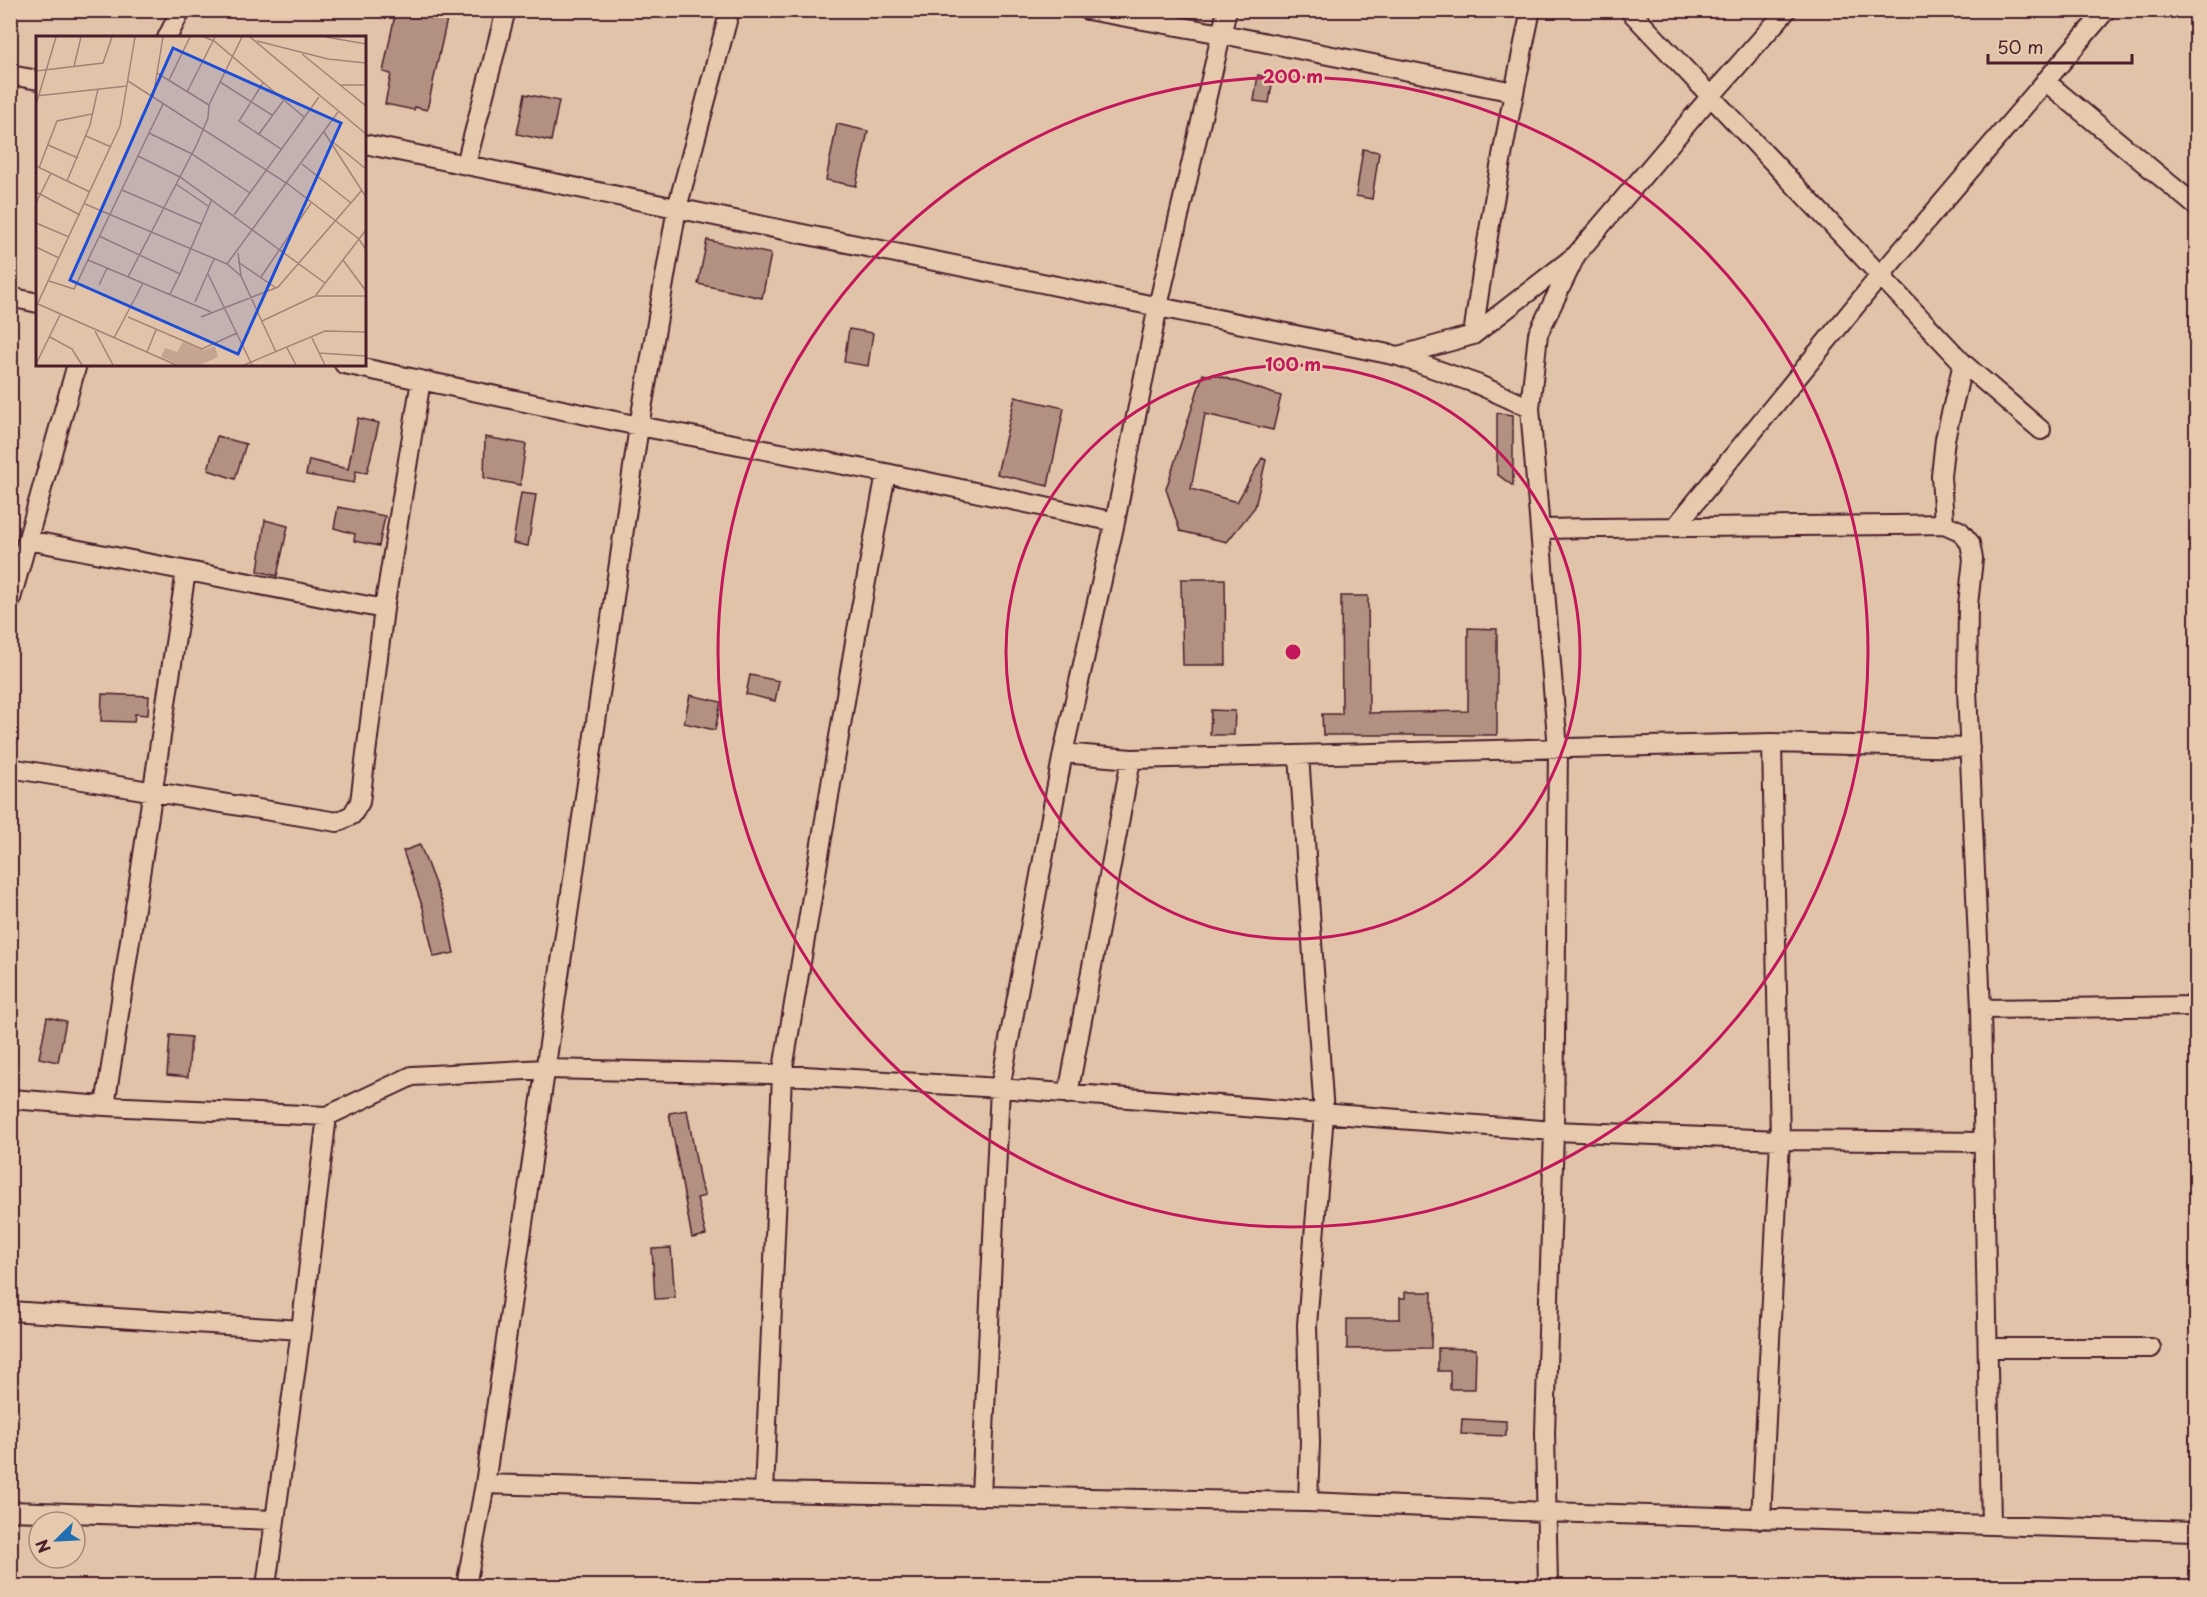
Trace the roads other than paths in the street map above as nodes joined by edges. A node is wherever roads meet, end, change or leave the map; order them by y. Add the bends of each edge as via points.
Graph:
1 (181, 10) edge
2 (506, 10) edge
3 (730, 10) edge
4 (1088, 10) edge
5 (1227, 10) edge
6 (1531, 10) edge
7 (1629, 10) edge
8 (1787, 10) edge
9 (2106, 10) edge
10 (1222, 34) junction
11 (168, 36) edge
12 (10, 75) edge
13 (36, 80) edge
14 (2045, 81) junction
15 (1514, 92) junction
16 (1710, 97) junction
17 (366, 144) edge
18 (466, 164) junction
19 (2196, 206) edge
20 (676, 208) junction
21 (1576, 255) junction
22 (1879, 277) junction
23 (10, 297) edge
24 (36, 303) edge
25 (1158, 306) junction
26 (1473, 335) junction
27 (1398, 356) junction
28 (1963, 363) junction
29 (76, 366) edge
30 (354, 366) edge
31 (421, 380) junction
32 (1530, 408) junction
33 (639, 426) junction
34 (2041, 430) dead end
35 (886, 473) junction
36 (1115, 522) junction
37 (1944, 524) junction
38 (1676, 526) junction
39 (1540, 529) junction
40 (28, 540) junction
41 (186, 571) junction
42 (10, 602) edge
43 (384, 609) junction
44 (1772, 743) junction
45 (1970, 748) junction
46 (1558, 749) junction
47 (1063, 753) junction
48 (1299, 755) junction
49 (1131, 759) junction
50 (10, 768) edge
51 (152, 791) junction
52 (2196, 1006) edge
53 (1981, 1009) junction
54 (546, 1069) junction
55 (782, 1075) junction
56 (1000, 1088) junction
57 (1068, 1094) junction
58 (10, 1098) edge
59 (105, 1106) junction
60 (1324, 1114) junction
61 (327, 1116) junction
62 (1554, 1131) junction
63 (1780, 1140) junction
64 (1984, 1142) junction
65 (10, 1311) edge
66 (301, 1330) junction
67 (1988, 1348) junction
68 (2151, 1348) dead end
69 (485, 1484) junction
70 (764, 1492) junction
71 (981, 1495) junction
72 (1308, 1502) junction
73 (10, 1511) edge
74 (1546, 1512) junction
75 (1761, 1519) junction
76 (275, 1520) junction
77 (1991, 1524) junction
78 (2196, 1531) edge
79 (266, 1587) edge
80 (466, 1587) edge
81 (1548, 1587) edge

1 - 11 street
2 - 18 street
3 - 20 street
4 - 10 street
5 - 10 street
6 - 15 street
7 - 16 street
8 - 16 street
9 - 14 street
10 - 15 street
10 - 25 street
12 - 13 street
14 - 19 street
14 - 22 street
15 - 26 street
16 - 21 street
16 - 22 street
17 - 18 street
18 - 20 street
20 - 25 street
20 - 33 street
21 - 26 street
21 - 32 street via 1538,334
22 - 28 street
22 - 38 street
23 - 24 street
25 - 27 street
25 - 36 street
26 - 27 street
27 - 32 street
28 - 34 street
28 - 37 street via 1945,439
29 - 40 street
30 - 31 street
31 - 33 street
31 - 43 street
32 - 39 street
33 - 35 street
33 - 54 street
35 - 36 street
35 - 55 street
36 - 47 street
37 - 38 street
37 - 45 street via 1960,531 1970,543 1973,559 1967,657
38 - 39 street
39 - 46 street
40 - 41 street
40 - 42 street
41 - 43 street
41 - 51 street
43 - 51 street via 360,802 352,815 337,822
44 - 45 street
44 - 46 street
44 - 63 street
45 - 53 street
46 - 48 street
46 - 62 street
47 - 49 street
47 - 56 street
48 - 49 street
48 - 60 street
49 - 57 street
50 - 51 street
51 - 59 street
52 - 53 street
53 - 64 street
54 - 55 street
54 - 61 street via 412,1076
54 - 69 street
55 - 56 street
55 - 70 street
56 - 57 street
56 - 71 street
57 - 60 street
58 - 59 street
59 - 61 street
60 - 62 street
60 - 72 street via 1307,1325
61 - 66 street
62 - 63 street
62 - 74 street
63 - 64 street
63 - 75 street
64 - 67 street
65 - 66 street
66 - 76 street
67 - 68 street
67 - 77 street
69 - 70 street
69 - 80 street
70 - 71 street
71 - 72 street
72 - 74 street
73 - 76 street
74 - 75 street
74 - 81 street
75 - 77 street
76 - 79 street
77 - 78 street

